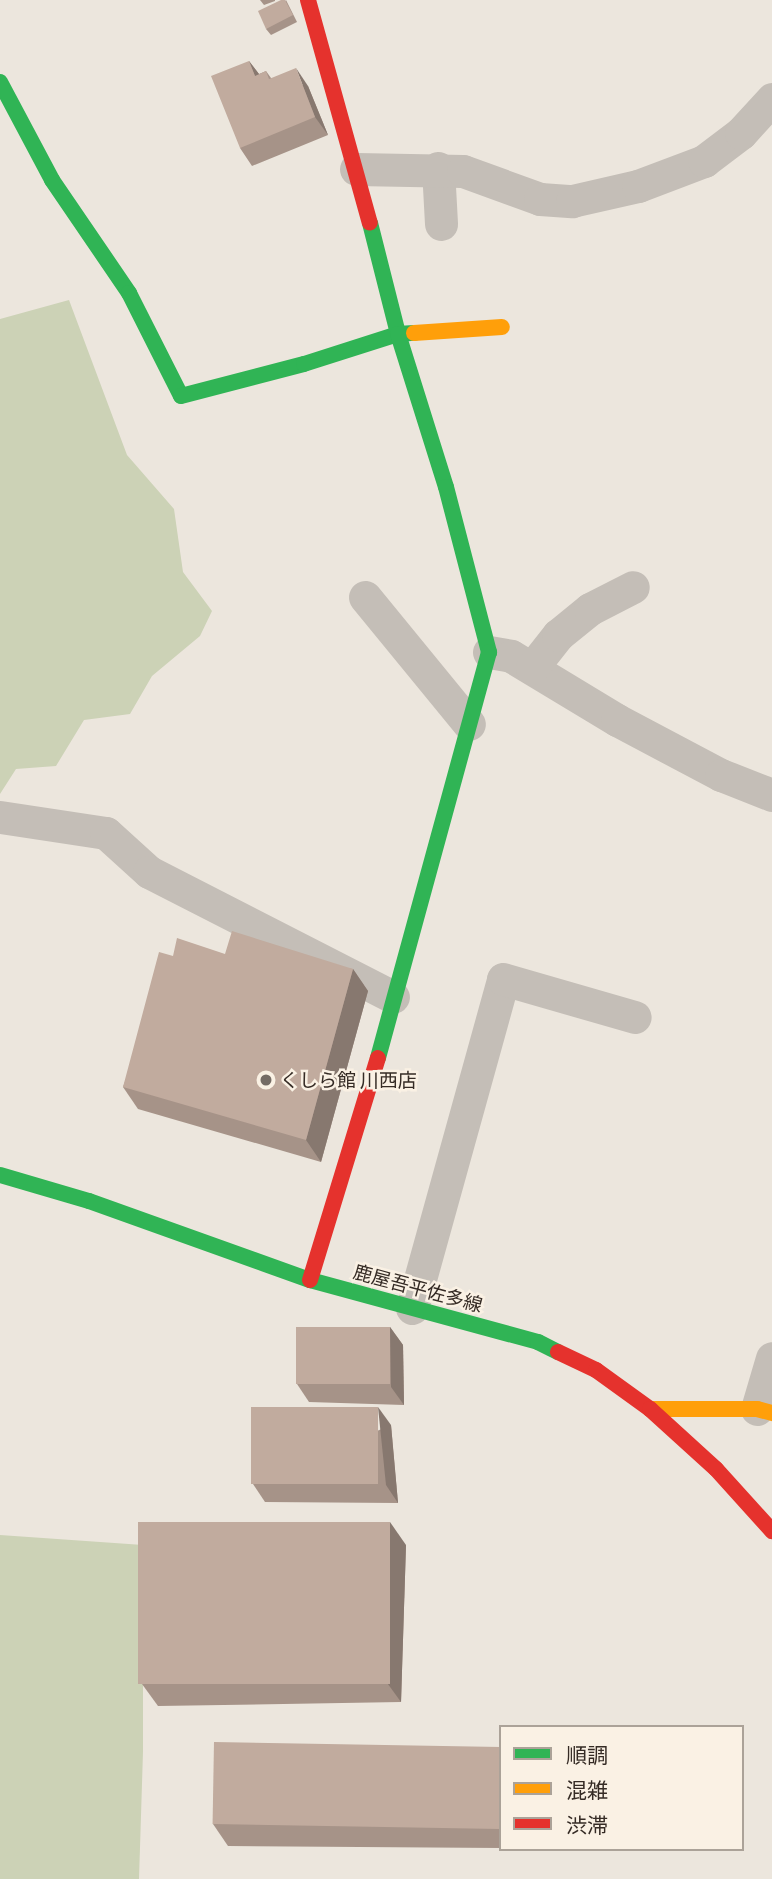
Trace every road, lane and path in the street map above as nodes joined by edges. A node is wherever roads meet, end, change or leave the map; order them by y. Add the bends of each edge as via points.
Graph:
1 (308, 0) edge
2 (0, 82) edge
3 (771, 101) edge
4 (438, 168) junction
5 (356, 169) junction
6 (441, 225) dead end
7 (502, 327) dead end
8 (398, 334) junction
9 (633, 587) dead end
10 (365, 597) dead end
11 (489, 652) junction
12 (532, 668) junction
13 (469, 724) junction
14 (772, 795) edge
15 (0, 817) edge
16 (393, 997) junction
17 (635, 1017) dead end
18 (0, 1175) edge
19 (310, 1280) junction
20 (412, 1308) junction
21 (772, 1358) edge
22 (650, 1409) junction
23 (764, 1411) edge
24 (772, 1531) edge

1 - 5 street
2 - 8 street via 52,180 130,293 181,396
3 - 4 street via 704,162 638,186 572,201 540,199 463,170
4 - 5 street
4 - 6 street
5 - 8 street
7 - 8 street
8 - 11 street via 446,487
9 - 12 street via 590,609 558,635
10 - 13 street
11 - 12 street via 510,656
11 - 13 street
12 - 14 street via 628,726 721,775
13 - 16 street
15 - 16 street via 106,833 149,872
16 - 19 street via 349,1160
17 - 20 street via 503,979
18 - 19 street, 鹿屋吾平佐多線 via 89,1201
19 - 20 street, 鹿屋吾平佐多線
20 - 22 street, 鹿屋吾平佐多線 via 538,1342 596,1370
21 - 23 street
22 - 23 street
22 - 24 street, 鹿屋吾平佐多線 via 716,1469

